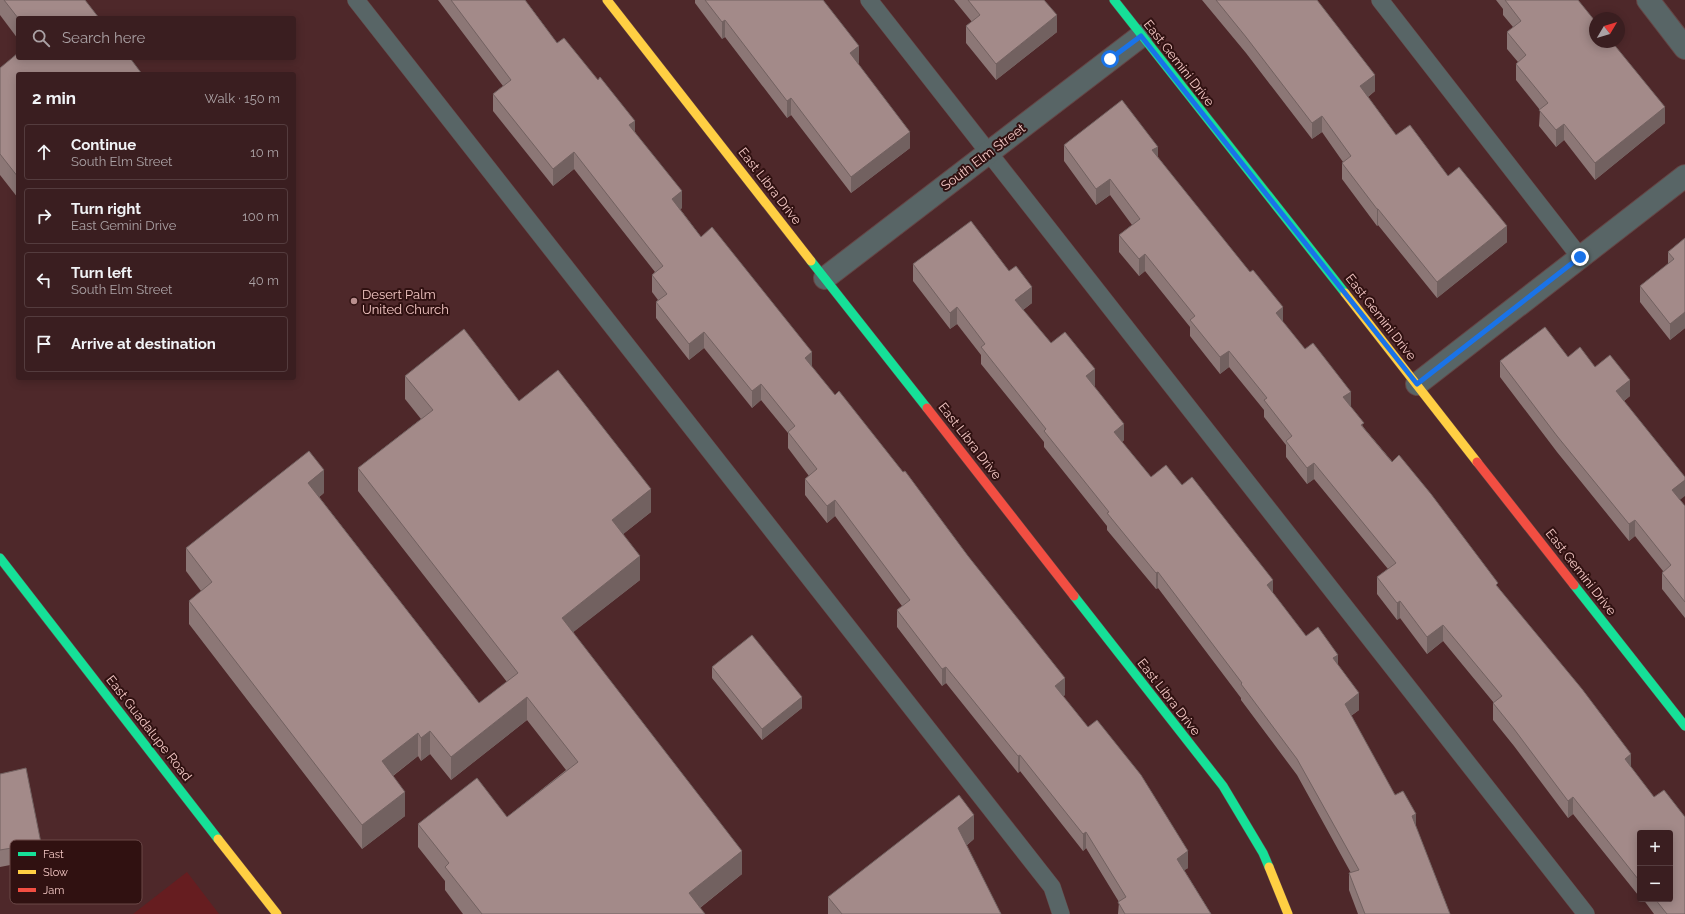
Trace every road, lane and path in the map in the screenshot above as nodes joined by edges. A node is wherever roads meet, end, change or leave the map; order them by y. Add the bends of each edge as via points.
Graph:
1 (356, 0) edge
2 (607, 0) edge
3 (869, 0) edge
4 (1114, 0) edge
5 (1380, 0) edge
6 (1648, 0) edge
7 (1141, 36) junction
8 (1685, 48) edge
9 (989, 153) junction
10 (1685, 176) edge
11 (1580, 257) junction
12 (825, 278) junction
13 (1417, 384) junction
14 (0, 558) edge
15 (1682, 718) edge
16 (277, 914) edge
17 (1061, 914) edge
18 (1288, 914) edge
19 (1586, 914) edge

1 - 17 lane via 1052,887
2 - 12 street, East Libra Drive
3 - 9 lane
4 - 7 street, East Gemini Drive
5 - 11 lane
6 - 8 street
7 - 9 street, South Elm Street
7 - 13 street, East Gemini Drive
9 - 12 street, South Elm Street
9 - 19 lane
10 - 11 street
11 - 13 street
12 - 18 street, East Libra Drive via 1223,786 1263,853
13 - 15 street, East Gemini Drive
14 - 16 street, East Guadalupe Road

